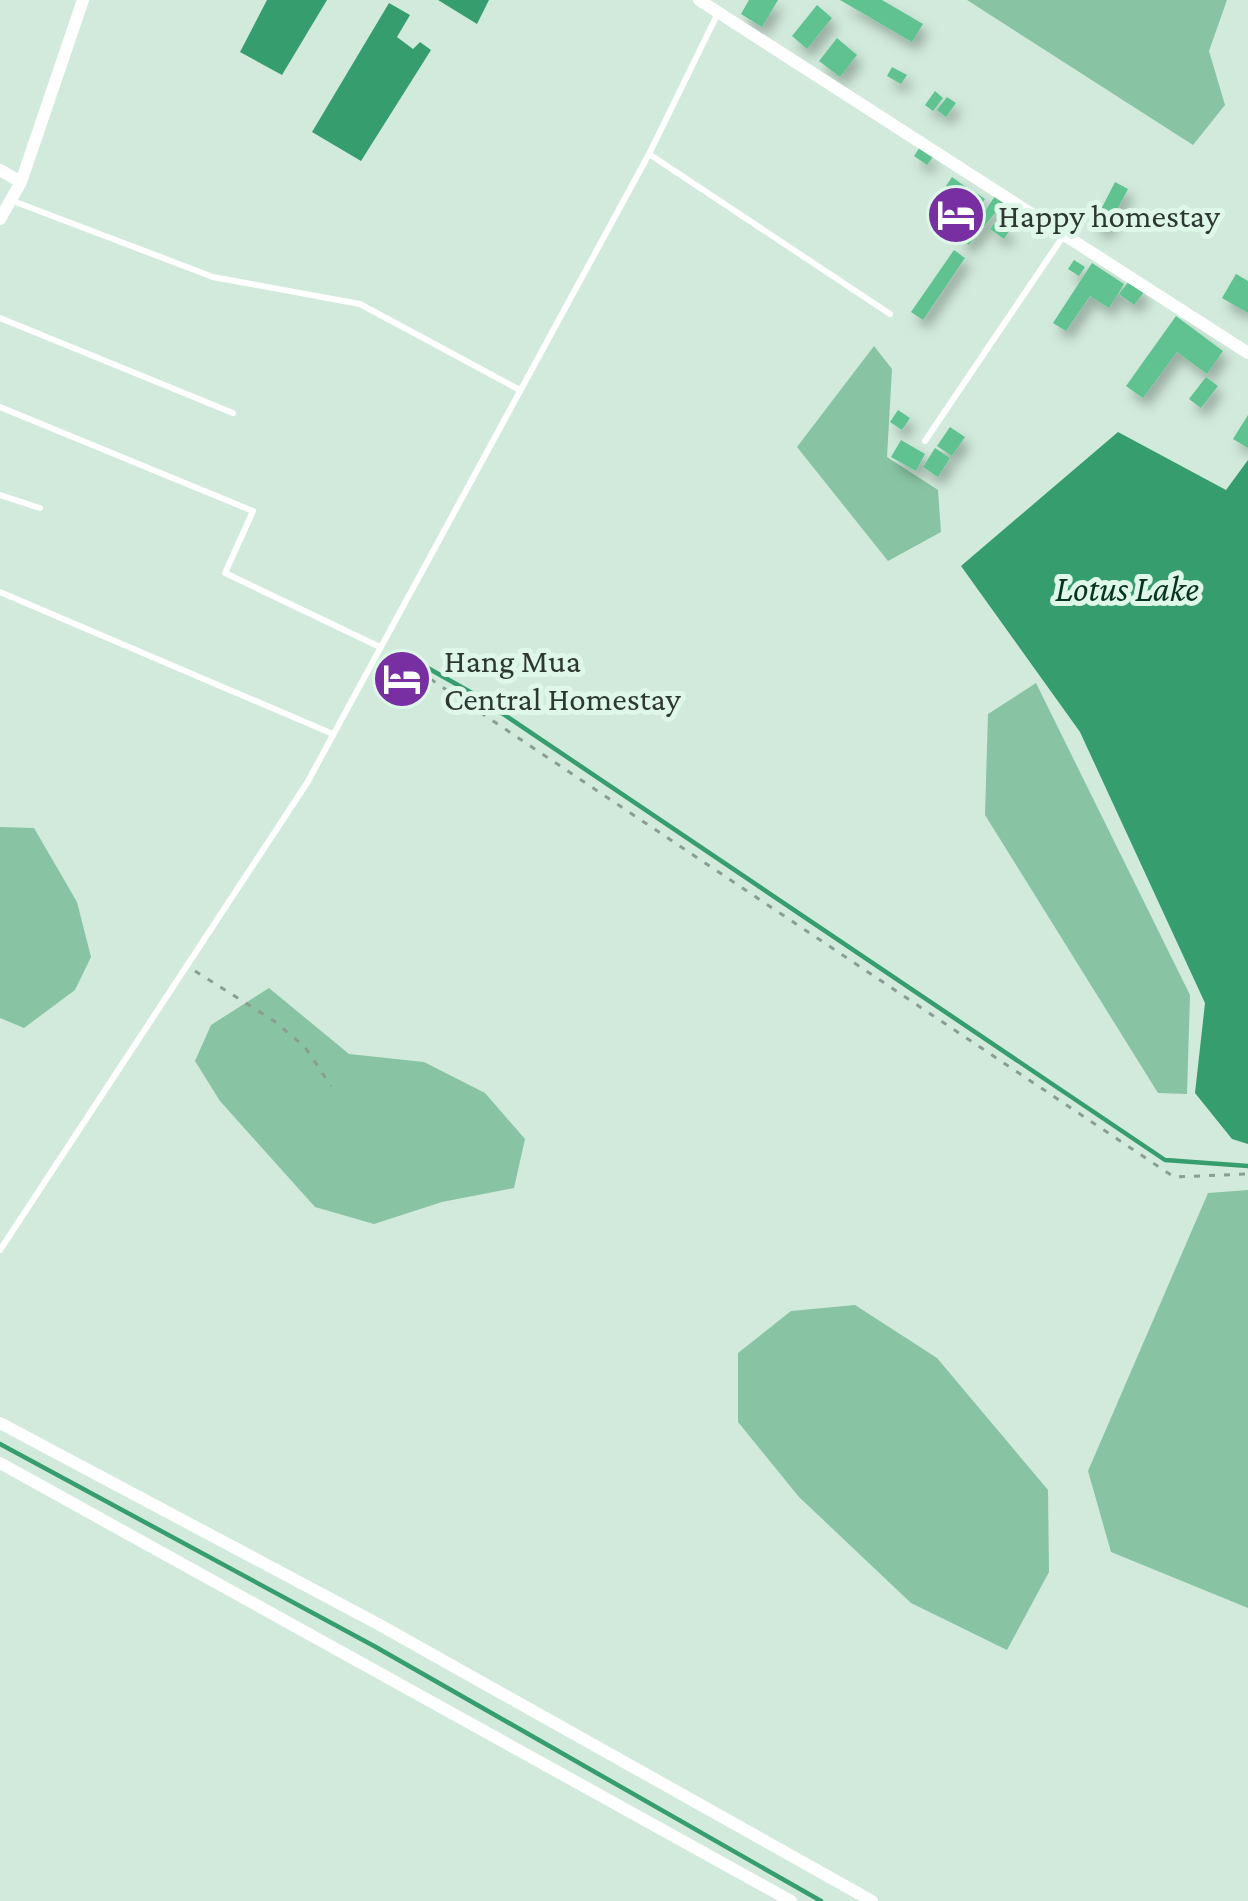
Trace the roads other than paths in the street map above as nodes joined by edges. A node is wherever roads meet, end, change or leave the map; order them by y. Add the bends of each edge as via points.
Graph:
1 (83, 0) edge
2 (699, 0) edge
3 (719, 12) junction
4 (649, 154) junction
5 (0, 170) edge
6 (21, 182) junction
7 (10, 200) junction
8 (0, 219) edge
9 (1065, 233) junction
10 (890, 314) dead end
11 (0, 318) edge
12 (1248, 353) edge
13 (518, 389) junction
14 (0, 406) edge
15 (233, 413) dead end
16 (925, 441) dead end
17 (0, 495) edge
18 (40, 508) dead end
19 (0, 592) edge
20 (380, 647) junction
21 (333, 734) junction
22 (0, 1250) edge
23 (0, 1424) edge
24 (0, 1463) edge
25 (791, 1901) edge
26 (872, 1901) edge

1 - 6 street
2 - 3 street
3 - 4 lane
3 - 9 street
4 - 10 lane
4 - 13 lane
5 - 6 street
6 - 7 street
7 - 8 street
7 - 13 lane via 213,277 360,304
9 - 12 street
9 - 16 lane
11 - 15 lane
13 - 20 lane
14 - 20 lane via 253,511 225,573
17 - 18 lane
19 - 21 lane
20 - 21 lane
21 - 22 lane
23 - 26 street
24 - 25 street

